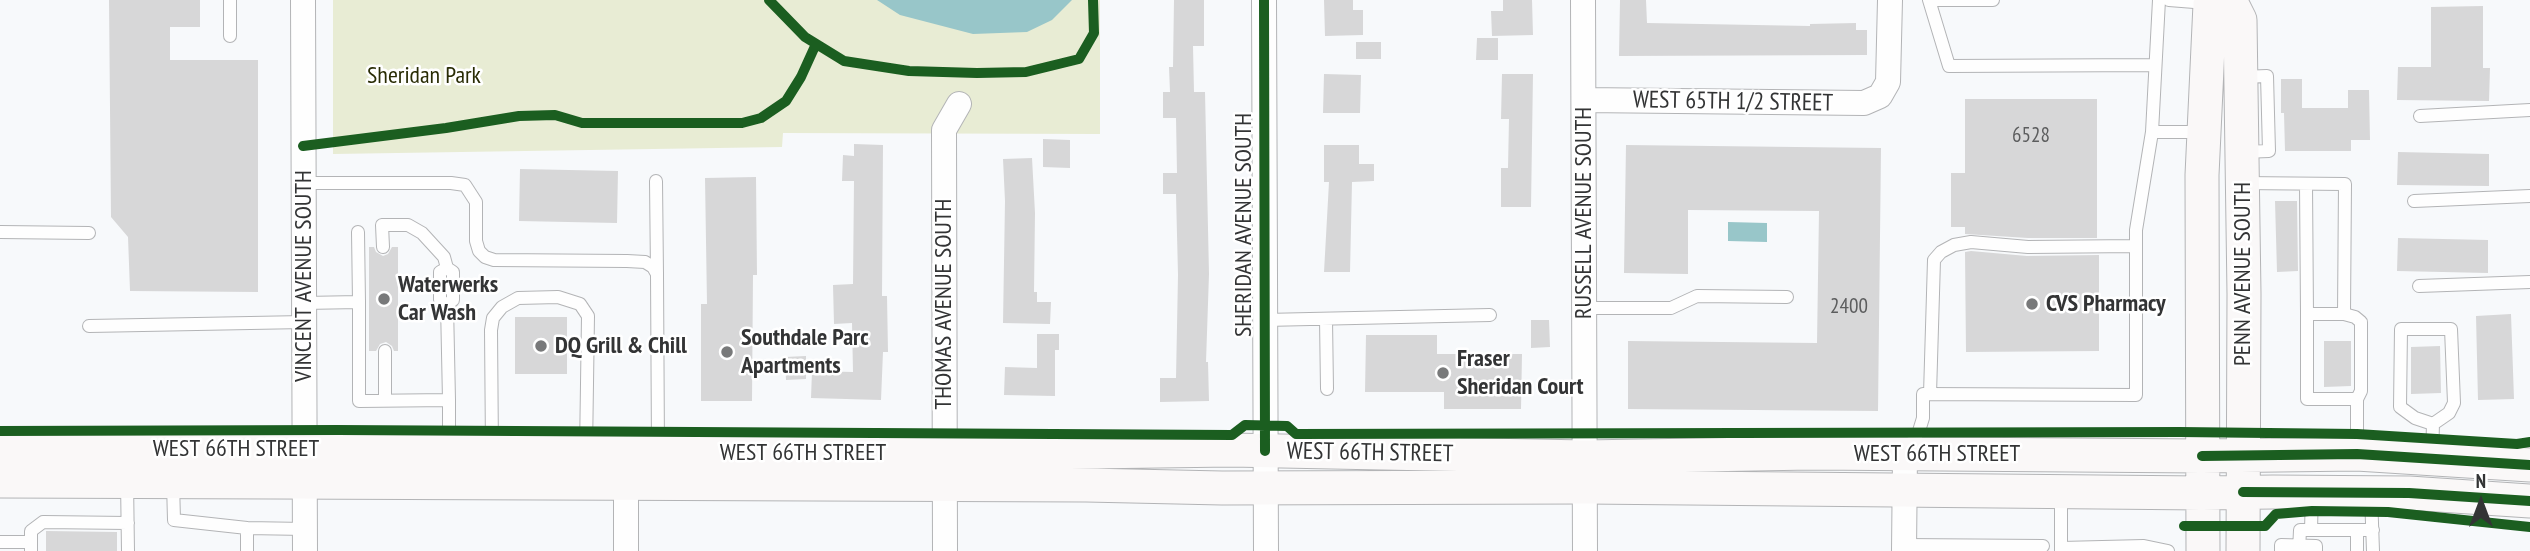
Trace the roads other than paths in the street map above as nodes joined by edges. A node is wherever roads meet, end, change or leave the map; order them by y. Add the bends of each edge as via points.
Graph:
1 (230, 0) edge
2 (303, 0) edge
3 (1264, 0) edge
4 (1583, 0) edge
5 (1890, 0) edge
6 (1929, 0) edge
7 (1993, 0) edge
8 (2159, 0) edge
9 (2169, 0) edge
10 (2217, 1) edge
11 (230, 36) dead end
12 (2154, 65) junction
13 (1584, 100) junction
14 (959, 104) dead end
15 (2530, 110) edge
16 (2420, 116) dead end
17 (2152, 132) junction
18 (2204, 132) junction
19 (2242, 168) junction
20 (656, 181) dead end
21 (303, 183) junction
22 (2306, 184) junction
23 (2530, 195) edge
24 (2414, 201) dead end
25 (0, 232) edge
26 (358, 232) dead end
27 (89, 233) dead end
28 (2136, 246) junction
29 (383, 247) dead end
30 (657, 274) junction
31 (2530, 282) edge
32 (2419, 286) dead end
33 (1787, 297) dead end
34 (359, 302) junction
35 (1584, 309) junction
36 (304, 313) junction
37 (2307, 314) junction
38 (2344, 314) junction
39 (1490, 315) dead end
40 (1326, 319) junction
41 (1265, 320) junction
42 (89, 326) dead end
43 (385, 351) dead end
44 (1327, 389) dead end
45 (1930, 394) junction
46 (2357, 399) junction
47 (385, 400) junction
48 (449, 400) junction
49 (2433, 424) junction
50 (0, 448) edge
51 (304, 449) junction
52 (449, 451) junction
53 (1265, 451) junction
54 (1905, 454) junction
55 (2243, 454) junction
56 (2357, 454) junction
57 (2202, 456) junction
58 (2432, 458) junction
59 (2530, 465) edge
60 (492, 466) junction
61 (587, 467) junction
62 (626, 468) junction
63 (659, 468) junction
64 (945, 469) junction
65 (1585, 472) junction
66 (0, 481) edge
67 (127, 481) junction
68 (173, 481) junction
69 (304, 481) junction
70 (1266, 488) junction
71 (1904, 491) junction
72 (2061, 491) junction
73 (2243, 492) junction
74 (2312, 492) junction
75 (2371, 493) junction
76 (2202, 494) junction
77 (2530, 501) edge
78 (128, 523) junction
79 (247, 528) junction
80 (2311, 530) junction
81 (2357, 530) junction
82 (2373, 530) junction
83 (305, 540) edge
84 (0, 542) edge
85 (31, 546) edge
86 (2043, 546) dead end
87 (1904, 548) edge
88 (2299, 548) edge
89 (2061, 550) edge
90 (2357, 550) edge
91 (128, 551) edge
92 (247, 551) edge
93 (626, 551) edge
94 (945, 551) edge
95 (1266, 551) edge
96 (1585, 551) edge
97 (2168, 551) edge
98 (2203, 551) edge
99 (2243, 551) edge
100 (2281, 551) edge
101 (2316, 551) edge
102 (2374, 551) edge

1 - 11 lane
2 - 21 street, VINCENT AVENUE SOUTH
3 - 41 street, SHERIDAN AVENUE SOUTH
4 - 13 street, RUSSELL AVENUE SOUTH
5 - 13 street, WEST 65TH 1/2 STREET via 1888,82 1880,96 1864,103
6 - 7 lane
6 - 12 lane via 1949,66
8 - 12 lane
9 - 10 lane
10 - 18 main road, PENN AVENUE SOUTH
10 - 19 main road, PENN AVENUE SOUTH via 2240,20
12 - 17 lane
13 - 35 street, RUSSELL AVENUE SOUTH
14 - 64 street, THOMAS AVENUE SOUTH via 944,131
15 - 16 lane
17 - 18 lane
17 - 28 lane
18 - 57 main road, PENN AVENUE SOUTH
19 - 22 lane
19 - 55 main road, PENN AVENUE SOUTH
20 - 30 lane
21 - 30 lane via 465,186 476,202 476,241 485,257 645,262
21 - 36 street, VINCENT AVENUE SOUTH
22 - 37 lane
22 - 38 lane via 2345,184
23 - 24 lane
25 - 27 lane
26 - 34 lane
28 - 45 lane via 2028,247 1971,242 1941,252 1934,260
28 - 45 lane via 2136,395
29 - 48 lane via 382,225 408,225 444,257 447,268 440,272 440,300 447,304
30 - 63 lane
31 - 32 lane
33 - 35 lane via 1697,296 1671,308
34 - 36 lane
34 - 47 lane via 359,401
35 - 65 street, RUSSELL AVENUE SOUTH
36 - 42 lane
36 - 51 street, VINCENT AVENUE SOUTH
37 - 38 lane
37 - 46 lane via 2307,399
38 - 46 lane via 2361,322 2361,391
39 - 40 lane
40 - 41 lane
40 - 44 lane
41 - 53 street, SHERIDAN AVENUE SOUTH
43 - 47 lane
45 - 54 lane via 1923,394 1921,425
46 - 56 lane
47 - 48 lane
48 - 52 lane
49 - 49 lane via 2449,413 2454,403 2451,329 2400,329 2400,407
49 - 58 lane
50 - 51 main road, WEST 66TH STREET
51 - 52 main road, WEST 66TH STREET
51 - 69 street, VINCENT AVENUE SOUTH
52 - 60 main road, WEST 66TH STREET
53 - 64 main road, WEST 66TH STREET
53 - 65 main road, WEST 66TH STREET
53 - 70 street, SHERIDAN AVENUE SOUTH
54 - 57 main road, WEST 66TH STREET
54 - 65 main road, WEST 66TH STREET
54 - 71 street
55 - 56 main road, WEST 66TH STREET
55 - 57 main road, WEST 66TH STREET
55 - 73 main road, PENN AVENUE SOUTH
56 - 58 main road, WEST 66TH STREET
57 - 76 main road, PENN AVENUE SOUTH
58 - 59 main road, WEST 66TH STREET
60 - 61 main road, WEST 66TH STREET
60 - 61 lane via 493,318 518,298 558,298 580,304 587,316
60 - 69 main road, WEST 66TH STREET
61 - 62 main road, WEST 66TH STREET
62 - 63 main road, WEST 66TH STREET
62 - 93 street
63 - 64 main road, WEST 66TH STREET
64 - 70 main road, WEST 66TH STREET
64 - 94 street, THOMAS AVENUE SOUTH
65 - 70 main road, WEST 66TH STREET
65 - 71 main road, WEST 66TH STREET
65 - 96 street, RUSSELL AVENUE SOUTH
66 - 67 main road, WEST 66TH STREET
67 - 68 main road, WEST 66TH STREET
67 - 78 lane
68 - 69 main road, WEST 66TH STREET
68 - 79 lane via 174,520
69 - 83 street, VINCENT AVENUE SOUTH
70 - 95 street, SHERIDAN AVENUE SOUTH
71 - 72 main road, WEST 66TH STREET
71 - 87 street
72 - 76 main road, WEST 66TH STREET
72 - 89 lane
73 - 74 main road, WEST 66TH STREET
73 - 76 main road, WEST 66TH STREET
73 - 99 main road, PENN AVENUE SOUTH
74 - 75 main road, WEST 66TH STREET
74 - 80 lane
75 - 77 main road, WEST 66TH STREET
75 - 82 lane
76 - 98 main road, PENN AVENUE SOUTH
78 - 85 lane via 43,522 34,527
78 - 91 lane
79 - 83 lane
79 - 92 lane
80 - 81 lane
80 - 88 lane via 2300,530
81 - 82 lane
81 - 90 lane
82 - 102 lane
84 - 85 lane
86 - 87 lane
88 - 100 lane via 2281,545
88 - 101 lane via 2316,546
89 - 97 lane via 2144,546

